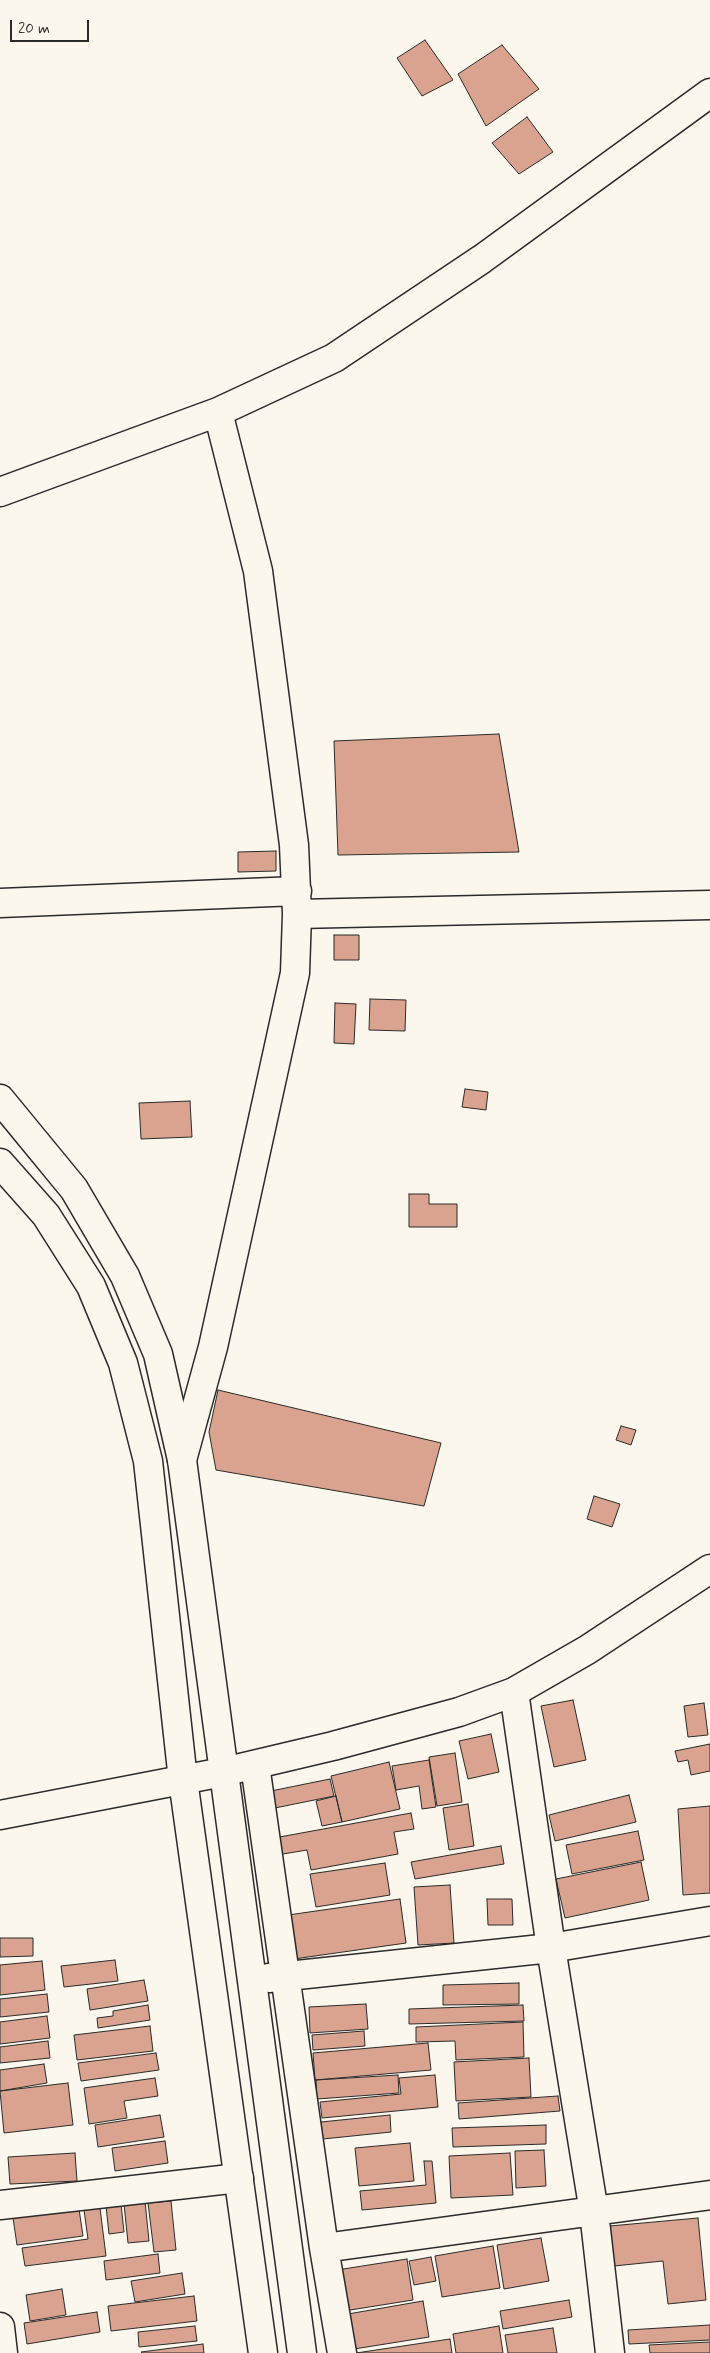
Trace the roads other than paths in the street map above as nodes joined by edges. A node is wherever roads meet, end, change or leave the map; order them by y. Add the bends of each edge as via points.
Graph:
1 (710, 93) edge
2 (218, 412) junction
3 (0, 492) edge
4 (0, 903) edge
5 (297, 903) junction
6 (710, 905) edge
7 (0, 1099) edge
8 (0, 1163) edge
9 (182, 1460) junction
10 (710, 1565) edge
11 (514, 1692) junction
12 (255, 1765) junction
13 (223, 1772) junction
14 (183, 1780) junction
15 (0, 1815) edge
16 (710, 1921) edge
17 (551, 1948) junction
18 (286, 1976) junction
19 (250, 1980) junction
20 (239, 2178) junction
21 (710, 2195) edge
22 (0, 2205) edge
23 (594, 2212) junction
24 (324, 2248) junction
25 (0, 2327) edge
26 (3, 2353) edge
27 (263, 2353) edge
28 (302, 2353) edge
29 (342, 2353) edge
30 (610, 2353) edge

1 - 2 street via 482,259 334,358
2 - 3 street
2 - 5 street via 258,571 294,845
4 - 5 street
5 - 6 street
5 - 9 street via 295,973 213,1347
7 - 9 street via 74,1189 125,1276 158,1354
8 - 14 street via 46,1215 91,1286 123,1363 148,1461
9 - 13 street
10 - 11 street via 587,1650
11 - 12 street via 458,1712
11 - 17 street
12 - 13 street
12 - 18 street
13 - 14 street
13 - 19 street
14 - 15 street
14 - 20 street
16 - 17 street
17 - 18 street
17 - 23 street
18 - 19 street
18 - 24 street
19 - 28 street
20 - 22 street
20 - 27 street
21 - 23 street
23 - 24 street
23 - 30 street
24 - 29 street
25 - 26 street

